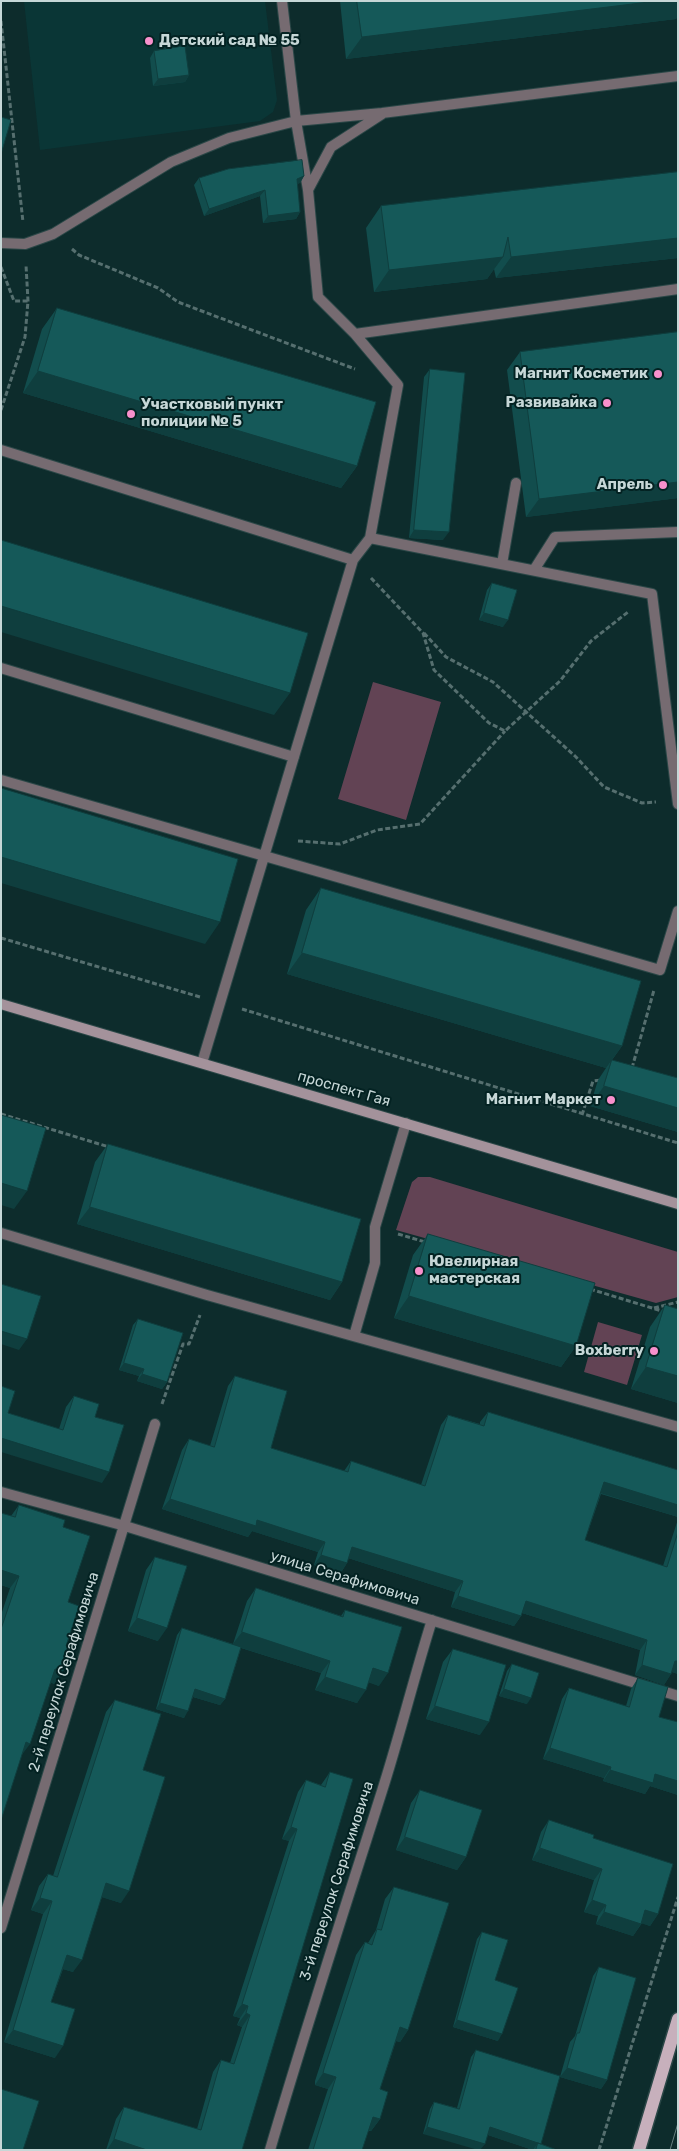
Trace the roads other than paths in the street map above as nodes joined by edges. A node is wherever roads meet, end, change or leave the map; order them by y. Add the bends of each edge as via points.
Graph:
1 (282, 1) edge
2 (678, 76) edge
3 (382, 113) junction
4 (296, 121) junction
5 (308, 190) junction
6 (1, 243) edge
7 (678, 289) edge
8 (355, 334) junction
9 (1, 450) edge
10 (516, 484) dead end
11 (678, 532) edge
12 (370, 538) junction
13 (353, 560) junction
14 (502, 564) junction
15 (534, 570) junction
16 (1, 668) edge
17 (294, 757) junction
18 (1, 780) edge
19 (677, 799) edge
20 (678, 804) edge
21 (264, 856) junction
22 (678, 911) edge
23 (1, 1004) edge
24 (202, 1063) junction
25 (406, 1123) junction
26 (678, 1204) edge
27 (1, 1233) edge
28 (354, 1336) junction
29 (155, 1424) road end
30 (678, 1427) edge
31 (1, 1492) edge
32 (125, 1526) junction
33 (432, 1620) junction
34 (678, 1696) edge
35 (1, 1928) edge
36 (678, 2019) edge
37 (270, 2150) edge
38 (639, 2150) edge

1 - 4 street
2 - 3 street
3 - 4 street
3 - 5 street via 331,147
4 - 5 street
4 - 6 street via 229,138 171,162 53,234 25,244
5 - 8 street via 318,297
7 - 8 street
8 - 12 street via 398,385
9 - 13 street
10 - 14 street
11 - 15 street via 555,537
12 - 13 street
12 - 14 street
13 - 17 street
14 - 15 street
15 - 19 street via 652,594
16 - 17 street
17 - 21 street
18 - 21 street
19 - 20 street
21 - 22 street via 660,970
21 - 24 street
23 - 24 main road, проспект Гая
24 - 25 main road, проспект Гая
25 - 26 main road, проспект Гая
25 - 28 street via 375,1227 375,1263
27 - 28 street
28 - 30 street
29 - 32 street, 2-й переулок Серафимовича
31 - 32 street, улица Серафимовича
32 - 33 street, улица Серафимовича
32 - 35 street, 2-й переулок Серафимовича
33 - 34 street, улица Серафимовича
33 - 37 street, 3-й переулок Серафимовича via 383,1789
36 - 38 main road

